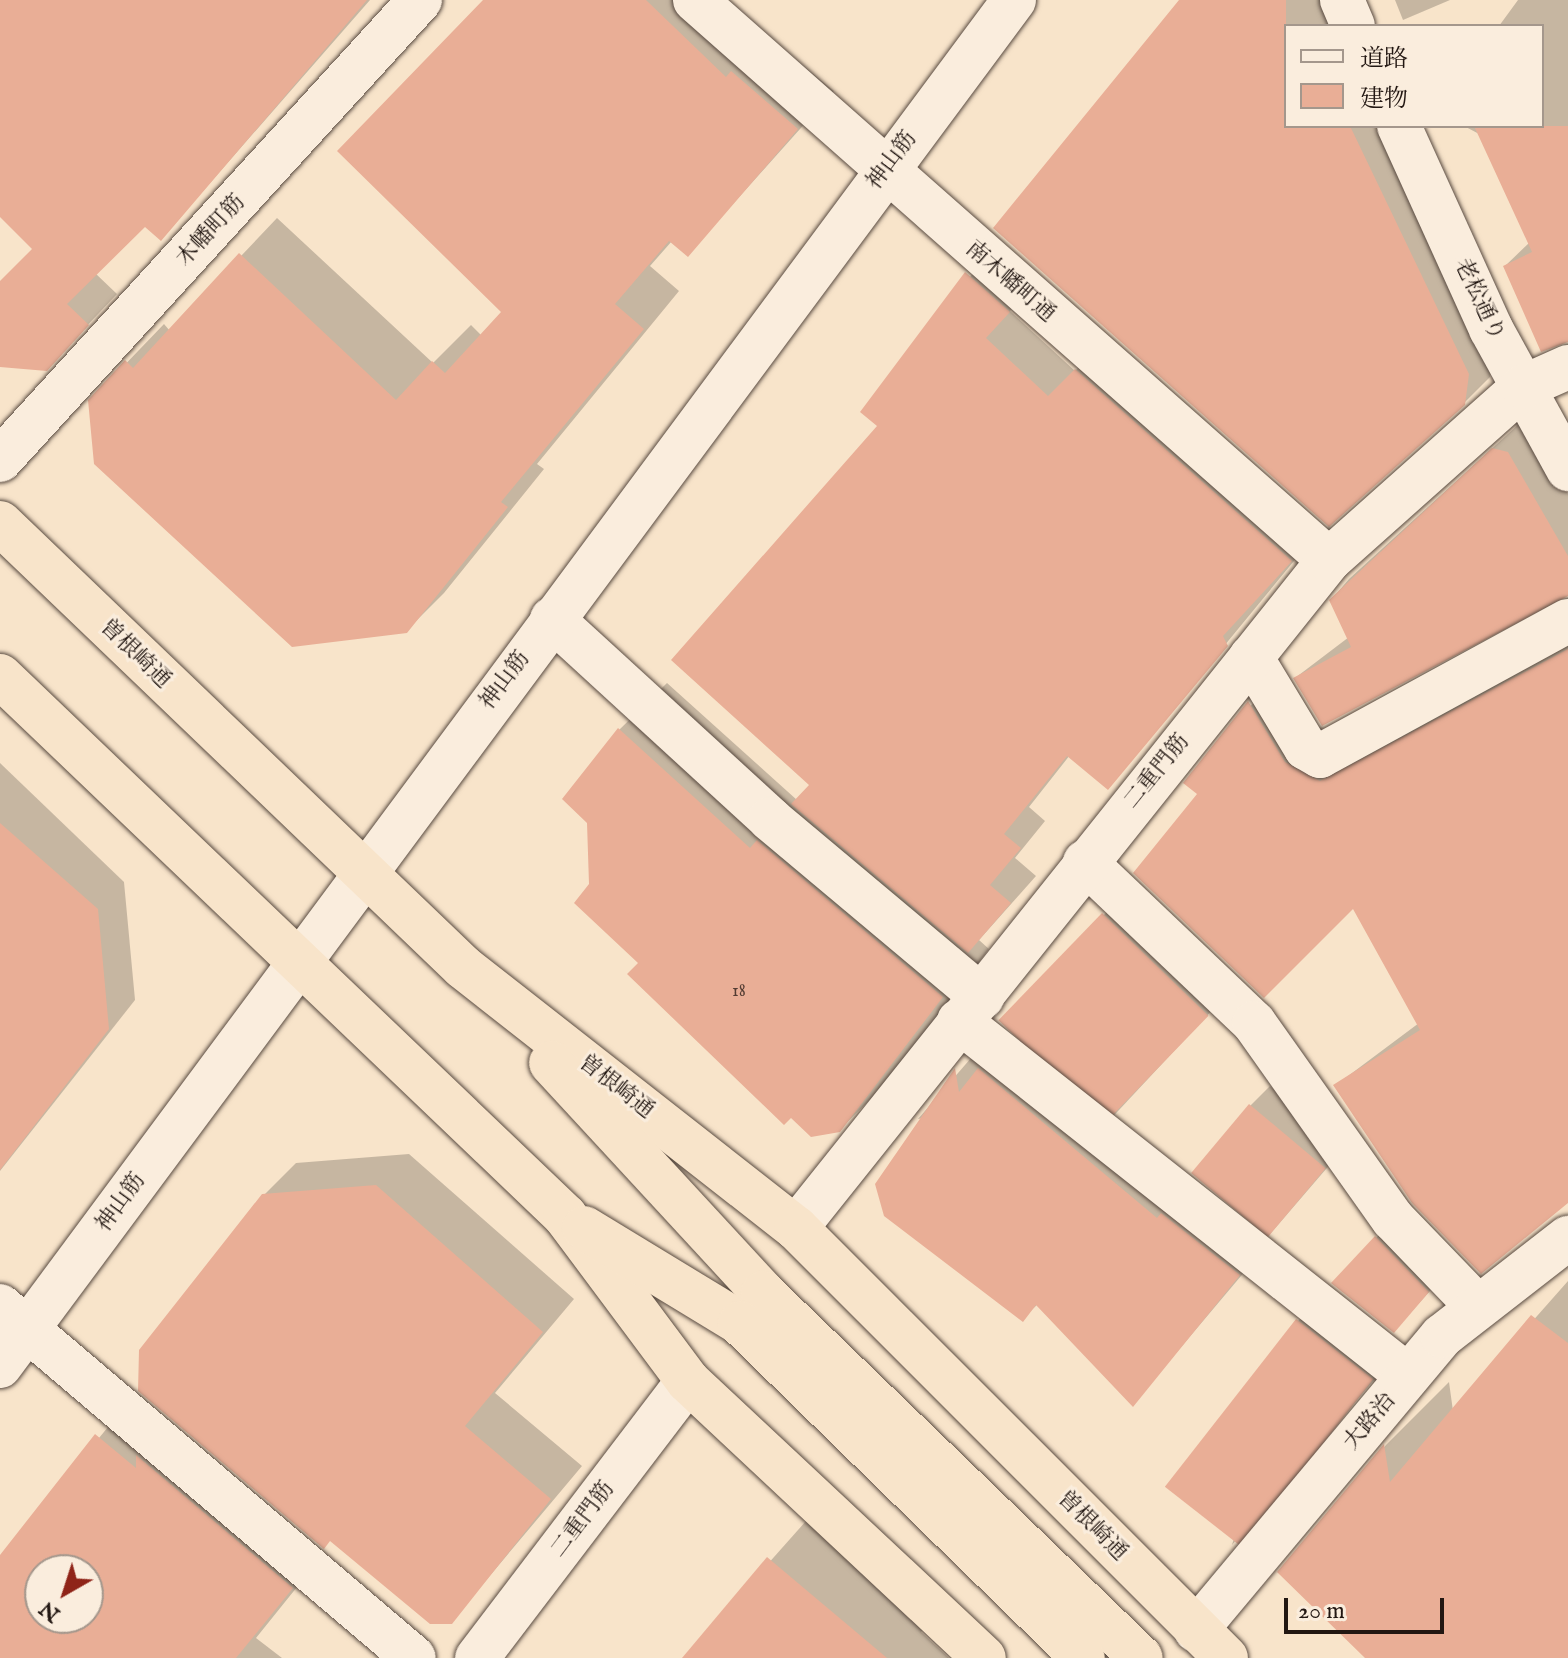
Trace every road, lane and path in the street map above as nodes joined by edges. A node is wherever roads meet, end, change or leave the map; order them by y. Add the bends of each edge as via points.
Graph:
1 (420, 0) edge
2 (695, 0) edge
3 (1014, 0) edge
4 (1342, 0) edge
5 (1352, 24) edge
6 (1400, 128) edge
7 (884, 171) junction
8 (1568, 367) edge
9 (1523, 387) junction
10 (0, 460) edge
11 (1568, 469) edge
12 (0, 523) edge
13 (1329, 560) junction
14 (552, 619) junction
15 (1568, 621) edge
16 (1251, 657) junction
17 (0, 676) edge
18 (1085, 862) junction
19 (362, 872) junction
20 (298, 964) junction
21 (463, 967) junction
22 (970, 1009) junction
23 (565, 1216) junction
24 (796, 1228) junction
25 (1568, 1238) edge
26 (1478, 1307) junction
27 (752, 1308) junction
28 (13, 1318) edge
29 (0, 1366) edge
30 (1408, 1376) junction
31 (688, 1381) junction
32 (1211, 1644) edge
33 (414, 1658) edge
34 (477, 1658) edge
35 (984, 1658) edge
36 (1083, 1658) edge
37 (1141, 1658) edge

1 - 10 street, 木幡町筋
2 - 7 street, 南木幡町通
3 - 7 street, 神山筋
4 - 5 street
6 - 9 street, 老松通り
7 - 13 street, 南木幡町通
7 - 14 street, 神山筋
8 - 9 street, 二重門筋
9 - 11 street, 老松通り
9 - 13 street, 二重門筋
12 - 19 highway, 曽根崎通
13 - 16 street, 二重門筋
14 - 19 street, 神山筋
14 - 22 street
15 - 16 street via 1320,756 1306,748
16 - 18 street, 二重門筋
17 - 20 highway
18 - 22 street, 二重門筋
18 - 26 street via 1254,1023 1393,1219
19 - 20 street, 神山筋
19 - 21 highway, 曽根崎通
20 - 23 highway
20 - 28 street, 神山筋
21 - 24 highway, 曽根崎通
21 - 27 highway
22 - 24 street, 二重門筋
22 - 30 street
23 - 27 highway
23 - 31 highway
24 - 32 highway, 曽根崎通
25 - 26 street, 大路治
26 - 30 street, 大路治
27 - 36 highway
27 - 37 highway
28 - 29 street, 神山筋
28 - 33 street
30 - 32 street, 大路治
31 - 34 street, 二重門筋
31 - 35 highway

